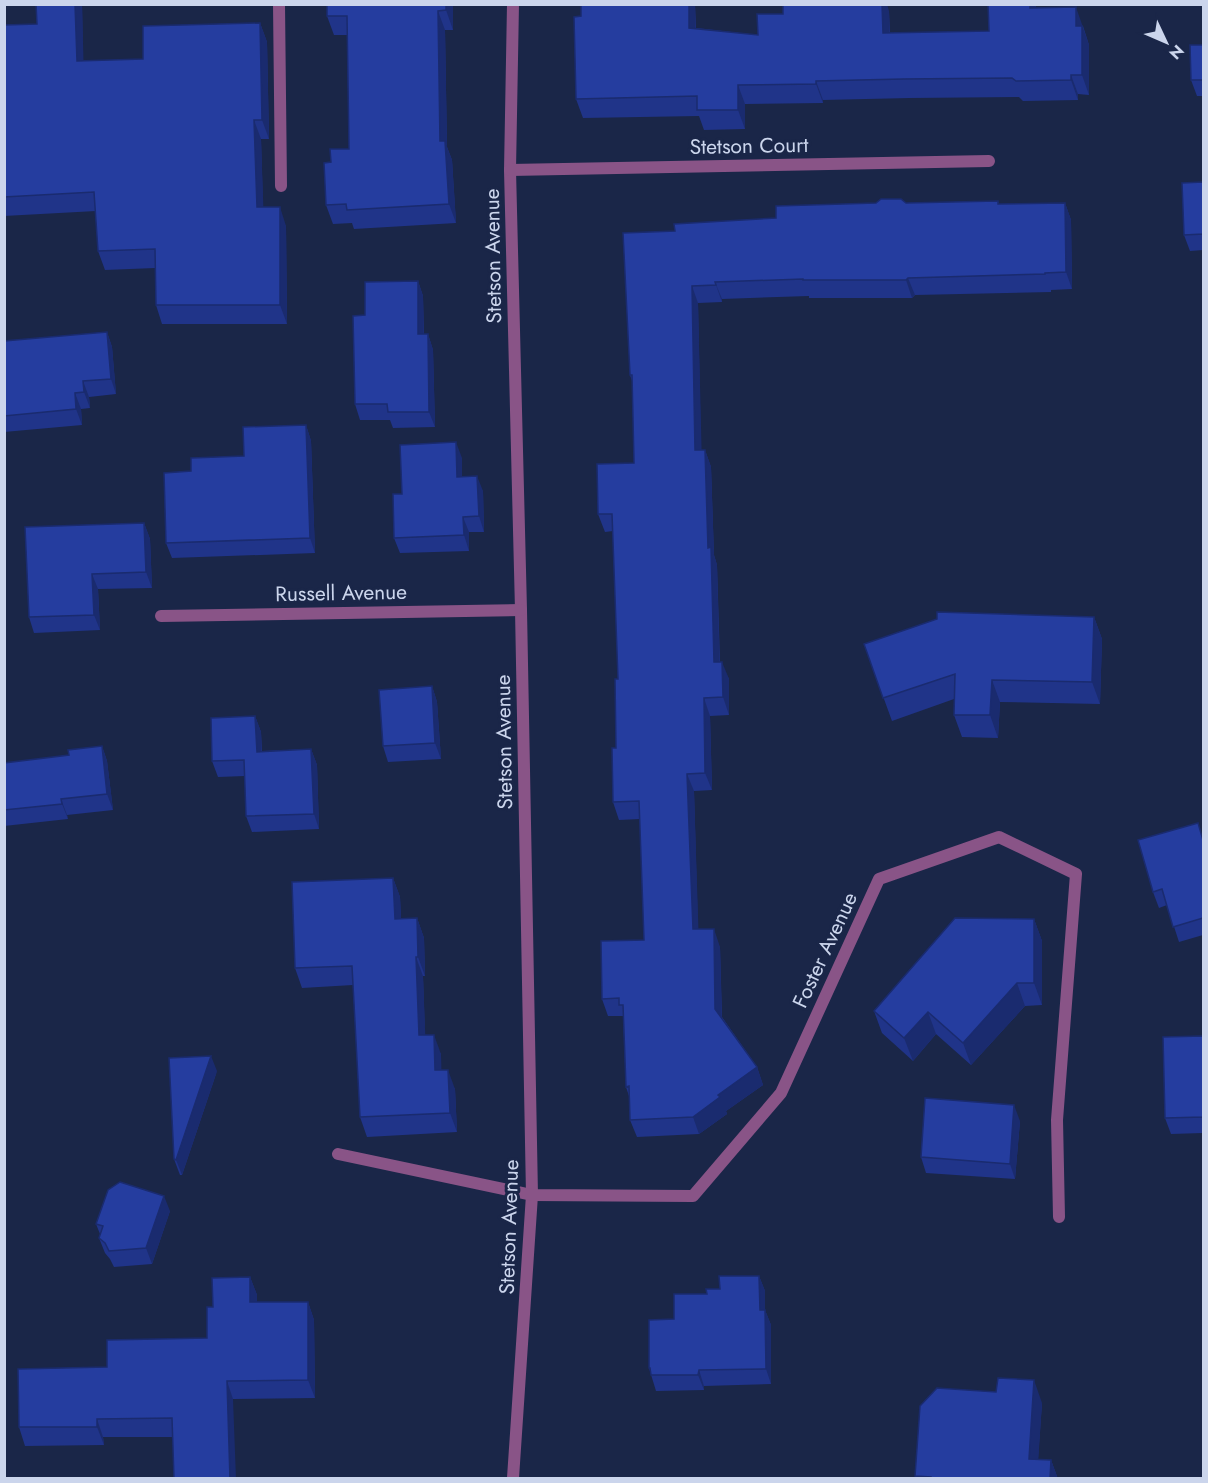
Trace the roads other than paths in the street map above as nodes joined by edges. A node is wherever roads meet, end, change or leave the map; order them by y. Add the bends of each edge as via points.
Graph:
1 (279, 4) edge
2 (513, 4) edge
3 (989, 161) dead end
4 (510, 170) junction
5 (281, 186) dead end
6 (521, 610) junction
7 (161, 616) dead end
8 (338, 1154) dead end
9 (532, 1195) junction
10 (1059, 1217) dead end
11 (513, 1479) edge

1 - 5 street
2 - 4 street, Stetson Avenue
3 - 4 street, Stetson Court
4 - 6 street, Stetson Avenue
6 - 7 street, Russell Avenue
6 - 9 street, Stetson Avenue
8 - 9 street, Foster Avenue
9 - 10 street, Foster Avenue via 693,1196 781,1093 879,879 999,837 1076,874 1057,1120
9 - 11 street, Stetson Avenue

